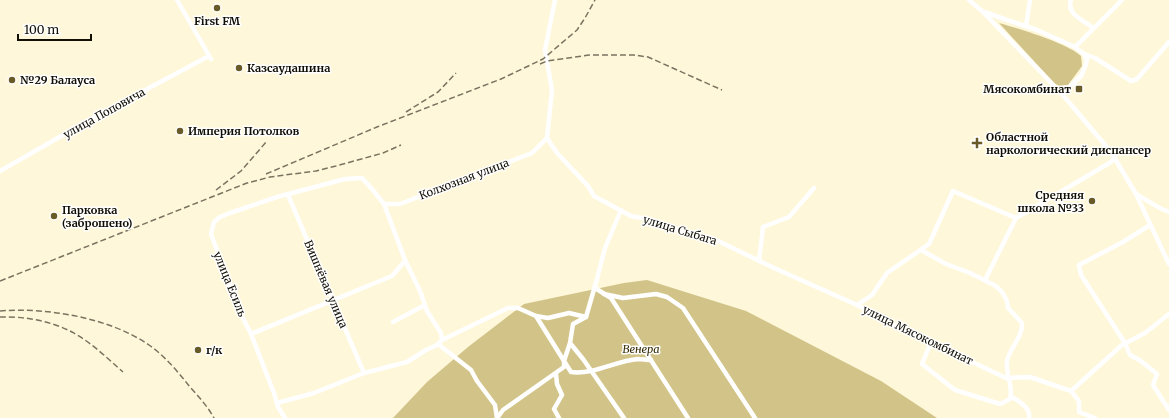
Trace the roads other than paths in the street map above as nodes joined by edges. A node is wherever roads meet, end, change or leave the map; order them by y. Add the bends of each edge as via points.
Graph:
1 (177, 0) edge
2 (555, 0) edge
3 (969, 0) edge
4 (1030, 0) edge
5 (1072, 0) edge
6 (1122, 0) edge
7 (982, 11) junction
8 (1026, 26) junction
9 (1093, 28) junction
10 (1169, 42) edge
11 (1075, 47) junction
12 (1084, 54) junction
13 (1062, 94) junction
14 (547, 138) junction
15 (1115, 157) junction
16 (0, 171) edge
17 (814, 188) dead end
18 (288, 194) junction
19 (1136, 194) junction
20 (384, 204) junction
21 (621, 210) junction
22 (1169, 212) edge
23 (1016, 218) junction
24 (1150, 225) junction
25 (921, 250) junction
26 (406, 261) junction
27 (759, 261) junction
28 (1169, 264) edge
29 (985, 280) junction
30 (595, 288) junction
31 (604, 294) junction
32 (333, 301) junction
33 (425, 305) junction
34 (857, 305) junction
35 (1169, 314) edge
36 (536, 316) junction
37 (586, 317) junction
38 (393, 322) dead end
39 (252, 334) junction
40 (442, 340) junction
41 (570, 342) junction
42 (931, 342) junction
43 (1125, 343) junction
44 (438, 344) junction
45 (651, 360) junction
46 (564, 361) junction
47 (592, 371) junction
48 (364, 373) junction
49 (556, 374) junction
50 (1010, 378) junction
51 (1071, 391) junction
52 (1011, 396) junction
53 (277, 403) junction
54 (1169, 410) edge
55 (285, 418) edge
56 (497, 418) edge
57 (559, 418) edge
58 (624, 418) edge
59 (688, 418) edge
60 (756, 418) edge
61 (1030, 418) edge
62 (1095, 418) edge

1 - 16 street, улица Поповича via 210,58 89,120
2 - 14 street via 545,50 552,90
3 - 7 street
4 - 8 street
5 - 9 street via 1070,9 1073,14
6 - 9 street
7 - 8 street
7 - 13 street
8 - 11 street
9 - 11 street
10 - 12 street via 1137,79 1131,82 1095,58
11 - 12 street
12 - 13 street via 1087,60 1081,76
13 - 15 street
14 - 20 street, Колхозная улица via 532,153 400,204
14 - 21 street, улица Сыбага via 594,196
15 - 19 street
15 - 23 street
17 - 27 street via 789,217 763,227
18 - 20 street via 345,179 362,178
18 - 32 street, Вишнёвая улица
18 - 39 street, улица Есиль via 220,217 214,222 211,234 239,310
19 - 22 street
19 - 24 street
20 - 26 street
21 - 27 street, улица Сыбага via 631,216 712,238
21 - 30 street via 605,248
23 - 25 street, улица Мясокомбинат via 953,191 929,244
23 - 29 street
24 - 28 street
24 - 43 street via 1079,265 1081,275
25 - 29 street via 946,264
25 - 34 street, улица Мясокомбинат via 887,273 872,295
26 - 32 street via 392,276
26 - 33 street
27 - 34 street, улица Сыбага
29 - 50 street via 1000,289 1008,308 1022,323 1008,360
30 - 31 street
30 - 37 street
31 - 45 street via 611,298
31 - 60 street via 623,298 656,294 667,297 683,308
32 - 39 street
32 - 48 street, Вишнёвая улица
33 - 38 street
33 - 40 street via 441,333
34 - 42 street, улица Мясокомбинат
35 - 43 street via 1145,333
36 - 37 street via 548,318 569,313
36 - 40 street via 518,308 508,308
36 - 46 street
37 - 41 street via 573,324
39 - 53 street, улица Есиль
40 - 44 street
41 - 46 street
41 - 47 street
42 - 50 street, улица Мясокомбинат
42 - 52 street via 922,364 947,385 955,390 1000,404
43 - 51 street
43 - 54 street via 1130,355 1157,374 1153,385
44 - 48 street via 406,362
44 - 56 street via 471,370 495,405
45 - 47 street via 638,359
45 - 59 street
46 - 47 street via 571,372
46 - 49 street via 564,367
47 - 58 street
48 - 53 street via 314,393
49 - 56 street via 503,410
49 - 57 street via 562,395 554,409
50 - 51 street, улица Мясокомбинат via 1030,377
50 - 52 street
51 - 62 street via 1079,401 1079,412
52 - 61 street via 1027,408
53 - 55 street, улица Есиль

